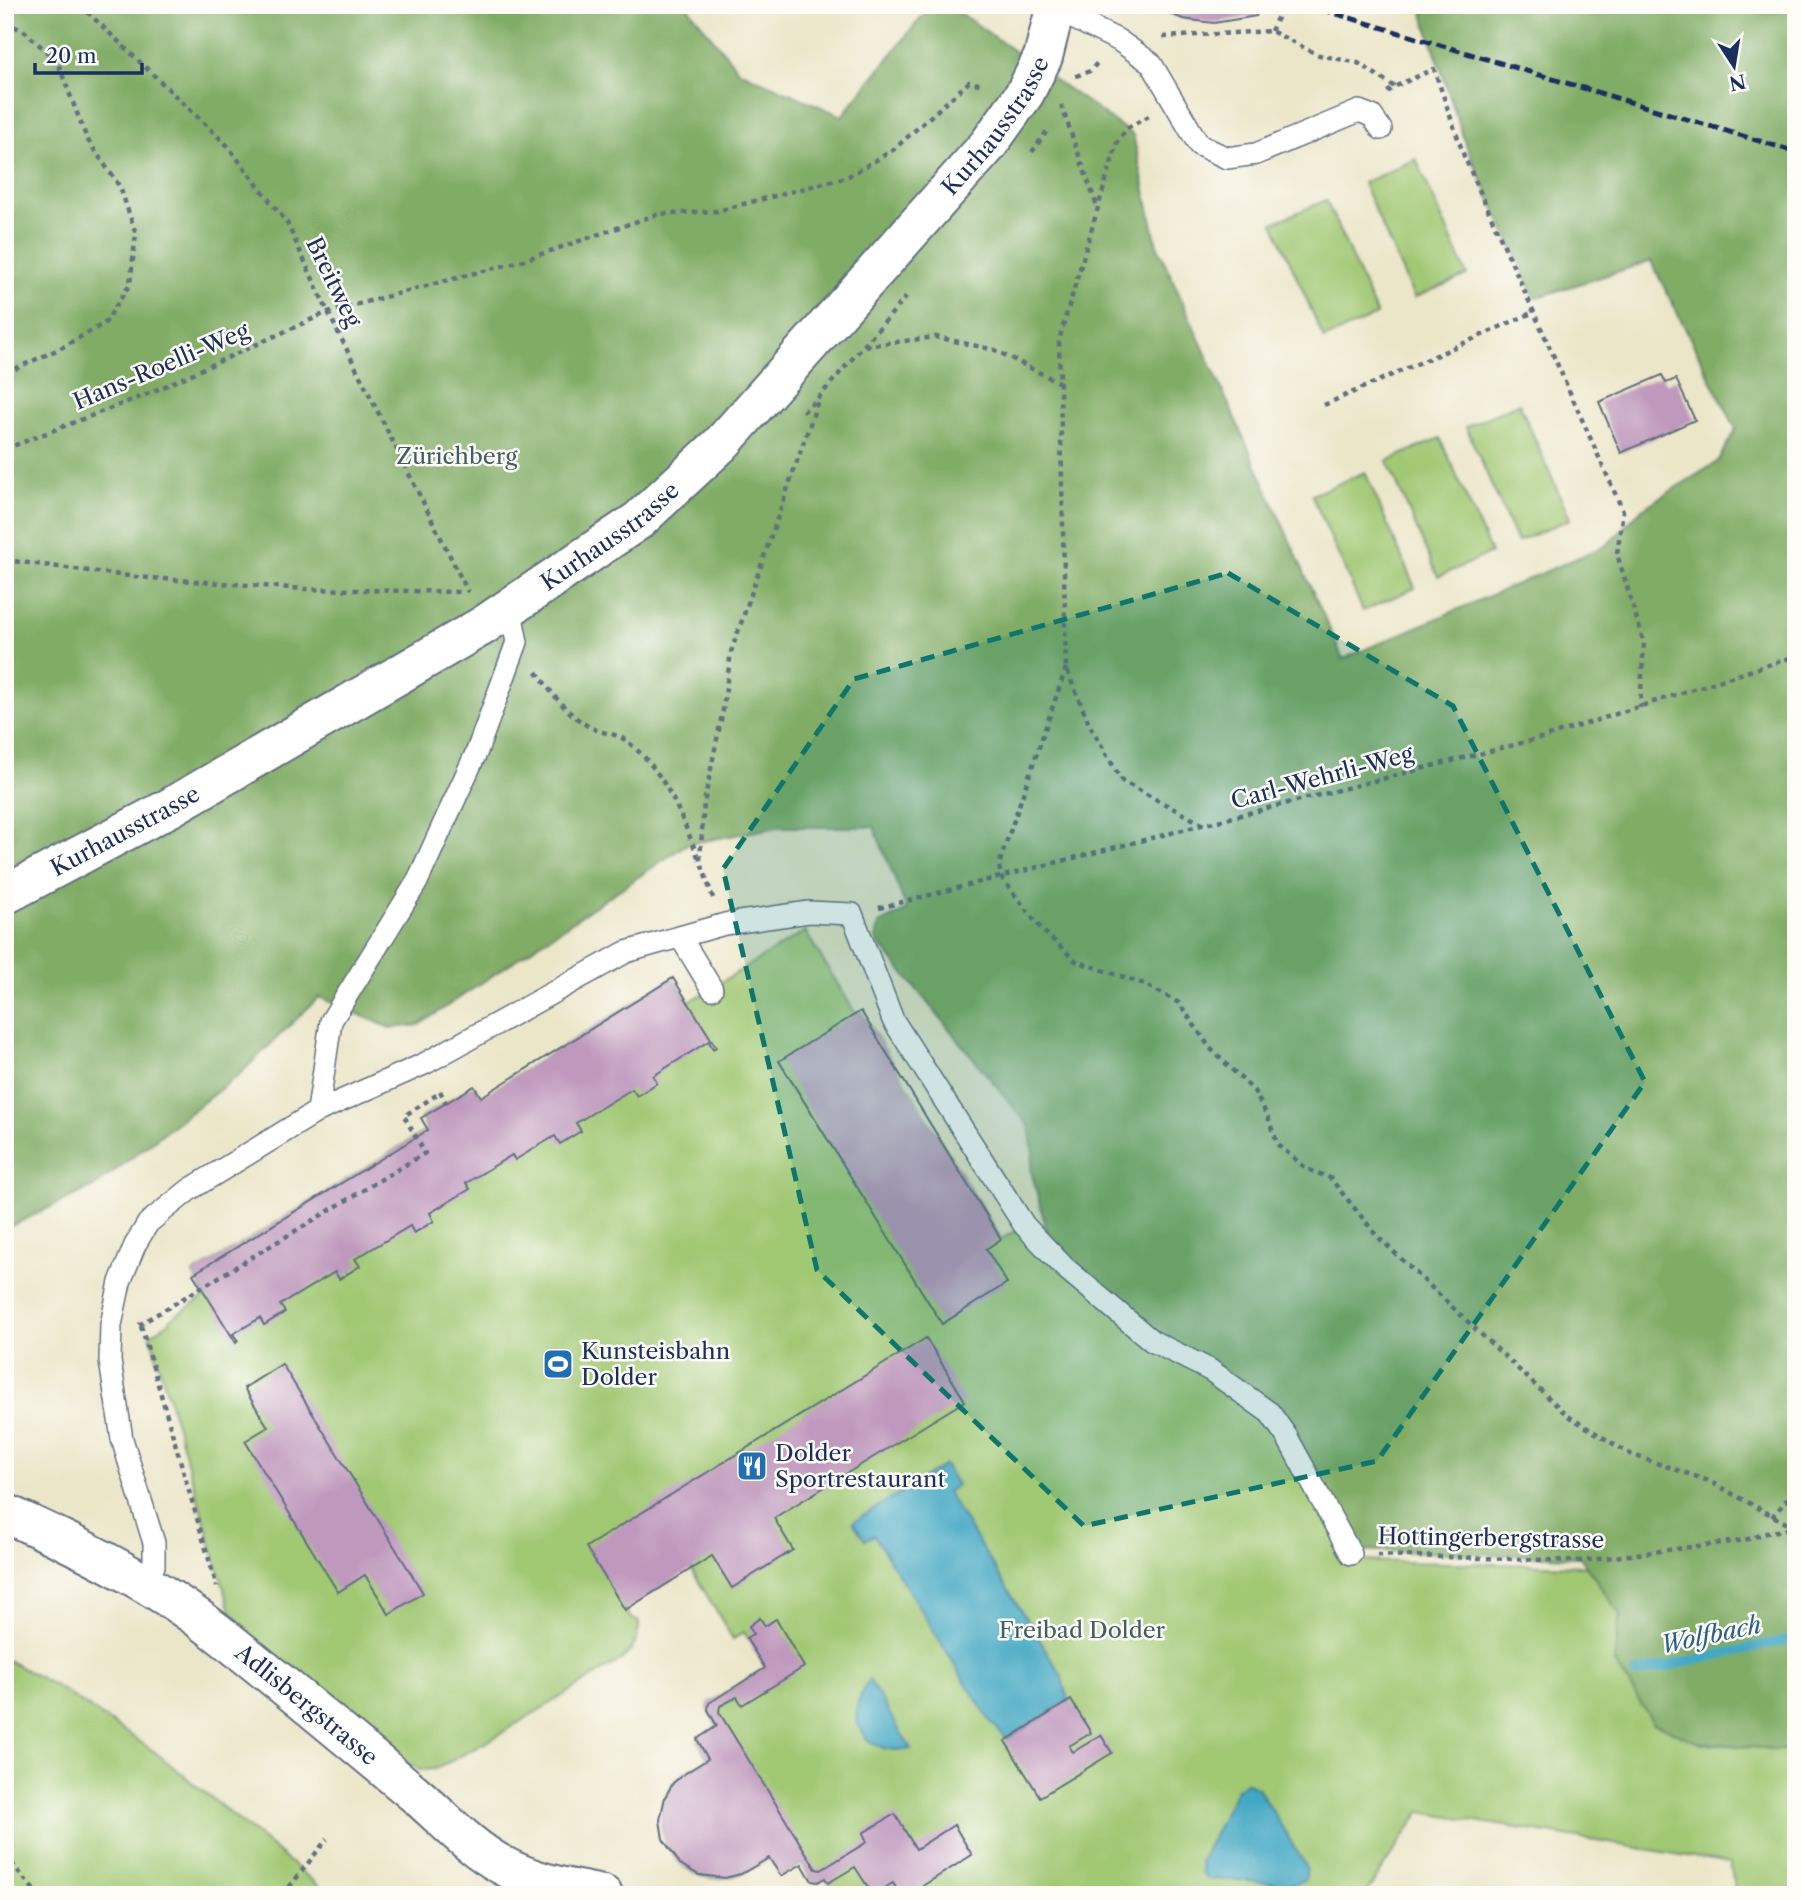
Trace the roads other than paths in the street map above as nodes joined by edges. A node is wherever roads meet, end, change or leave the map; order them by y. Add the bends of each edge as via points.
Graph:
1 (1056, 8) edge
2 (1381, 129) dead end
3 (495, 616) junction
4 (5, 895) edge
5 (681, 938) junction
6 (712, 989) dead end
7 (318, 1111) junction
8 (5, 1513) edge
9 (1351, 1554) road end
10 (145, 1584) junction
11 (603, 1895) edge

1 - 2 lane via 1151,63 1199,145 1227,158 1256,154 1359,111 1372,116
1 - 3 street, Kurhausstrasse via 1043,57 1025,93 988,145 721,444 639,520
3 - 4 street, Kurhausstrasse via 171,807
3 - 7 lane via 477,751 417,882 331,1021
5 - 6 lane
5 - 7 lane via 626,951 424,1064
5 - 9 lane via 725,924 808,912 852,915 893,1020 1024,1225 1064,1267 1152,1341 1210,1370 1270,1413
7 - 10 lane via 189,1190 148,1223 120,1282 111,1325 110,1361 122,1439 154,1543 154,1566
8 - 10 street, Adlisbergstrasse
10 - 11 street, Adlisbergstrasse via 216,1631 501,1865 539,1882

